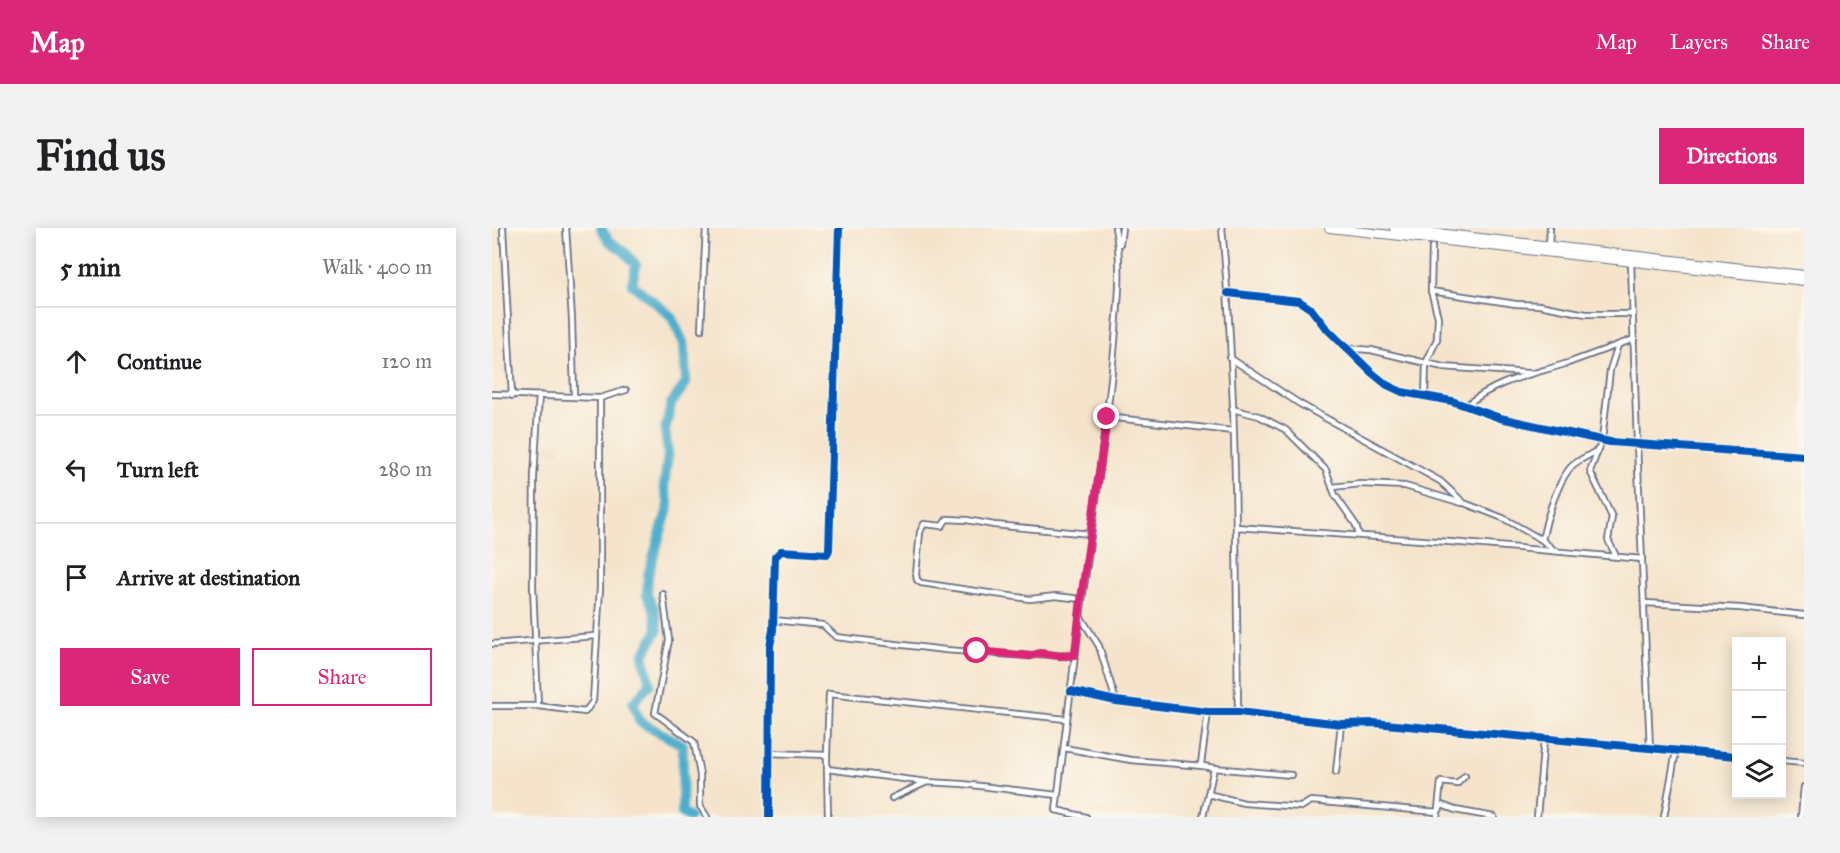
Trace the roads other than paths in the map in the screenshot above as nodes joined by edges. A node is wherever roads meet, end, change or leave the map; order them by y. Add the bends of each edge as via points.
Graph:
1 (503, 228) edge
2 (566, 228) edge
3 (706, 228) edge
4 (839, 228) edge
5 (1115, 228) edge
6 (1122, 228) edge
7 (1222, 228) edge
8 (1329, 228) edge
9 (1394, 228) edge
10 (1550, 228) edge
11 (1549, 245) junction
12 (1119, 247) junction
13 (1432, 247) dead end
14 (1631, 262) junction
15 (1804, 275) edge
16 (1804, 281) edge
17 (1431, 291) junction
18 (1228, 293) junction
19 (1633, 314) junction
20 (701, 330) dead end
21 (1634, 339) junction
22 (1618, 345) junction
23 (1346, 348) junction
24 (1230, 358) junction
25 (1426, 363) junction
26 (1529, 373) junction
27 (626, 390) dead end
28 (492, 394) edge
29 (539, 395) junction
30 (574, 395) junction
31 (512, 396) junction
32 (1425, 397) junction
33 (600, 398) junction
34 (1465, 406) junction
35 (1232, 409) junction
36 (1107, 417) junction
37 (1233, 431) junction
38 (1602, 440) junction
39 (1637, 444) junction
40 (1598, 450) junction
41 (1804, 456) edge
42 (1332, 487) junction
43 (1464, 504) junction
44 (1236, 527) junction
45 (1091, 534) junction
46 (1359, 535) junction
47 (1542, 540) junction
48 (1554, 550) junction
49 (1616, 556) junction
50 (1642, 559) junction
51 (663, 594) dead end
52 (1081, 599) junction
53 (1644, 603) junction
54 (1804, 615) edge
55 (1079, 616) junction
56 (773, 621) junction
57 (596, 636) junction
58 (536, 640) junction
59 (492, 644) edge
60 (1075, 655) junction
61 (1071, 691) junction
62 (1116, 701) junction
63 (492, 706) edge
64 (538, 706) junction
65 (1208, 712) junction
66 (1238, 712) junction
67 (1066, 719) junction
68 (1341, 723) junction
69 (1544, 740) junction
70 (1064, 748) junction
71 (1650, 749) junction
72 (1676, 751) junction
73 (768, 753) junction
74 (827, 755) junction
75 (1732, 756) edge
76 (1786, 761) edge
77 (1804, 763) edge
78 (1203, 766) junction
79 (1214, 768) junction
80 (827, 769) junction
81 (1336, 772) dead end
82 (1291, 775) dead end
83 (1465, 776) dead end
84 (927, 782) junction
85 (1804, 787) edge
86 (1208, 794) junction
87 (1057, 795) junction
88 (892, 798) dead end
89 (1056, 810) junction
90 (1437, 815) edge
91 (707, 817) edge
92 (769, 817) edge
93 (828, 817) edge
94 (1056, 817) edge
95 (1086, 817) edge
96 (1203, 817) edge
97 (1494, 817) edge
98 (1537, 817) edge
99 (1664, 817) edge
100 (1801, 817) edge

1 - 31 street
2 - 30 street
3 - 20 street
4 - 56 street via 829,550 827,554 777,553
5 - 12 street
6 - 12 street
7 - 18 street
8 - 14 main road
9 - 11 main road
10 - 11 street
11 - 15 main road
12 - 36 street via 1120,283
13 - 17 street
14 - 16 main road
14 - 19 street
17 - 19 street via 1586,314
17 - 25 street via 1438,317 1437,339
18 - 23 street via 1299,301
18 - 24 street
19 - 21 street
21 - 22 street
21 - 39 street
22 - 26 street
22 - 38 street via 1610,369
23 - 25 street
23 - 32 street via 1387,385
24 - 35 street
24 - 43 street via 1300,404 1440,481
25 - 26 street
25 - 32 street
26 - 34 street via 1485,390
27 - 33 street
28 - 31 street
29 - 30 street
29 - 31 street
29 - 58 street via 534,487
30 - 33 street
32 - 34 street
33 - 57 street
34 - 38 street via 1500,418
35 - 37 street
35 - 42 street via 1259,416 1286,430 1326,470
36 - 37 street
36 - 45 street
37 - 44 street
38 - 39 street
38 - 40 street
39 - 41 street
39 - 50 street
40 - 47 street via 1572,466 1551,508
40 - 49 street via 1590,471 1612,517 1608,540
42 - 43 street via 1405,486
42 - 46 street
43 - 47 street via 1503,518
44 - 46 street
44 - 66 street
45 - 52 street
45 - 52 street via 947,519 942,526 921,527 916,573 921,584 1030,599
46 - 48 street
47 - 48 street
48 - 49 street
49 - 50 street
50 - 53 street
51 - 91 street via 669,640 655,713 694,742 700,806
52 - 55 street
53 - 54 street
53 - 71 street
55 - 60 street
55 - 62 street via 1100,646
56 - 60 street via 823,625 837,637 945,650
56 - 73 street
57 - 58 street
57 - 64 street via 593,701 589,708 585,712
58 - 59 street
58 - 64 street
60 - 61 street
61 - 62 street
61 - 67 street
62 - 65 street
63 - 64 street
65 - 66 street
65 - 78 street
66 - 68 street
67 - 70 street
67 - 74 street via 829,694
68 - 69 street
68 - 81 street
69 - 71 street
69 - 98 street
70 - 78 street via 1131,760
70 - 87 street
71 - 72 street
72 - 75 street
72 - 99 street
73 - 74 street
73 - 92 street
74 - 80 street
76 - 77 street
78 - 79 street
79 - 82 street
79 - 86 street
80 - 84 street
80 - 93 street
83 - 90 street via 1457,784 1441,782
84 - 87 street
84 - 88 street
85 - 100 street
86 - 90 street via 1244,803 1301,807 1311,801
86 - 96 street
87 - 89 street
89 - 94 street
89 - 95 street
90 - 97 street via 1445,805

